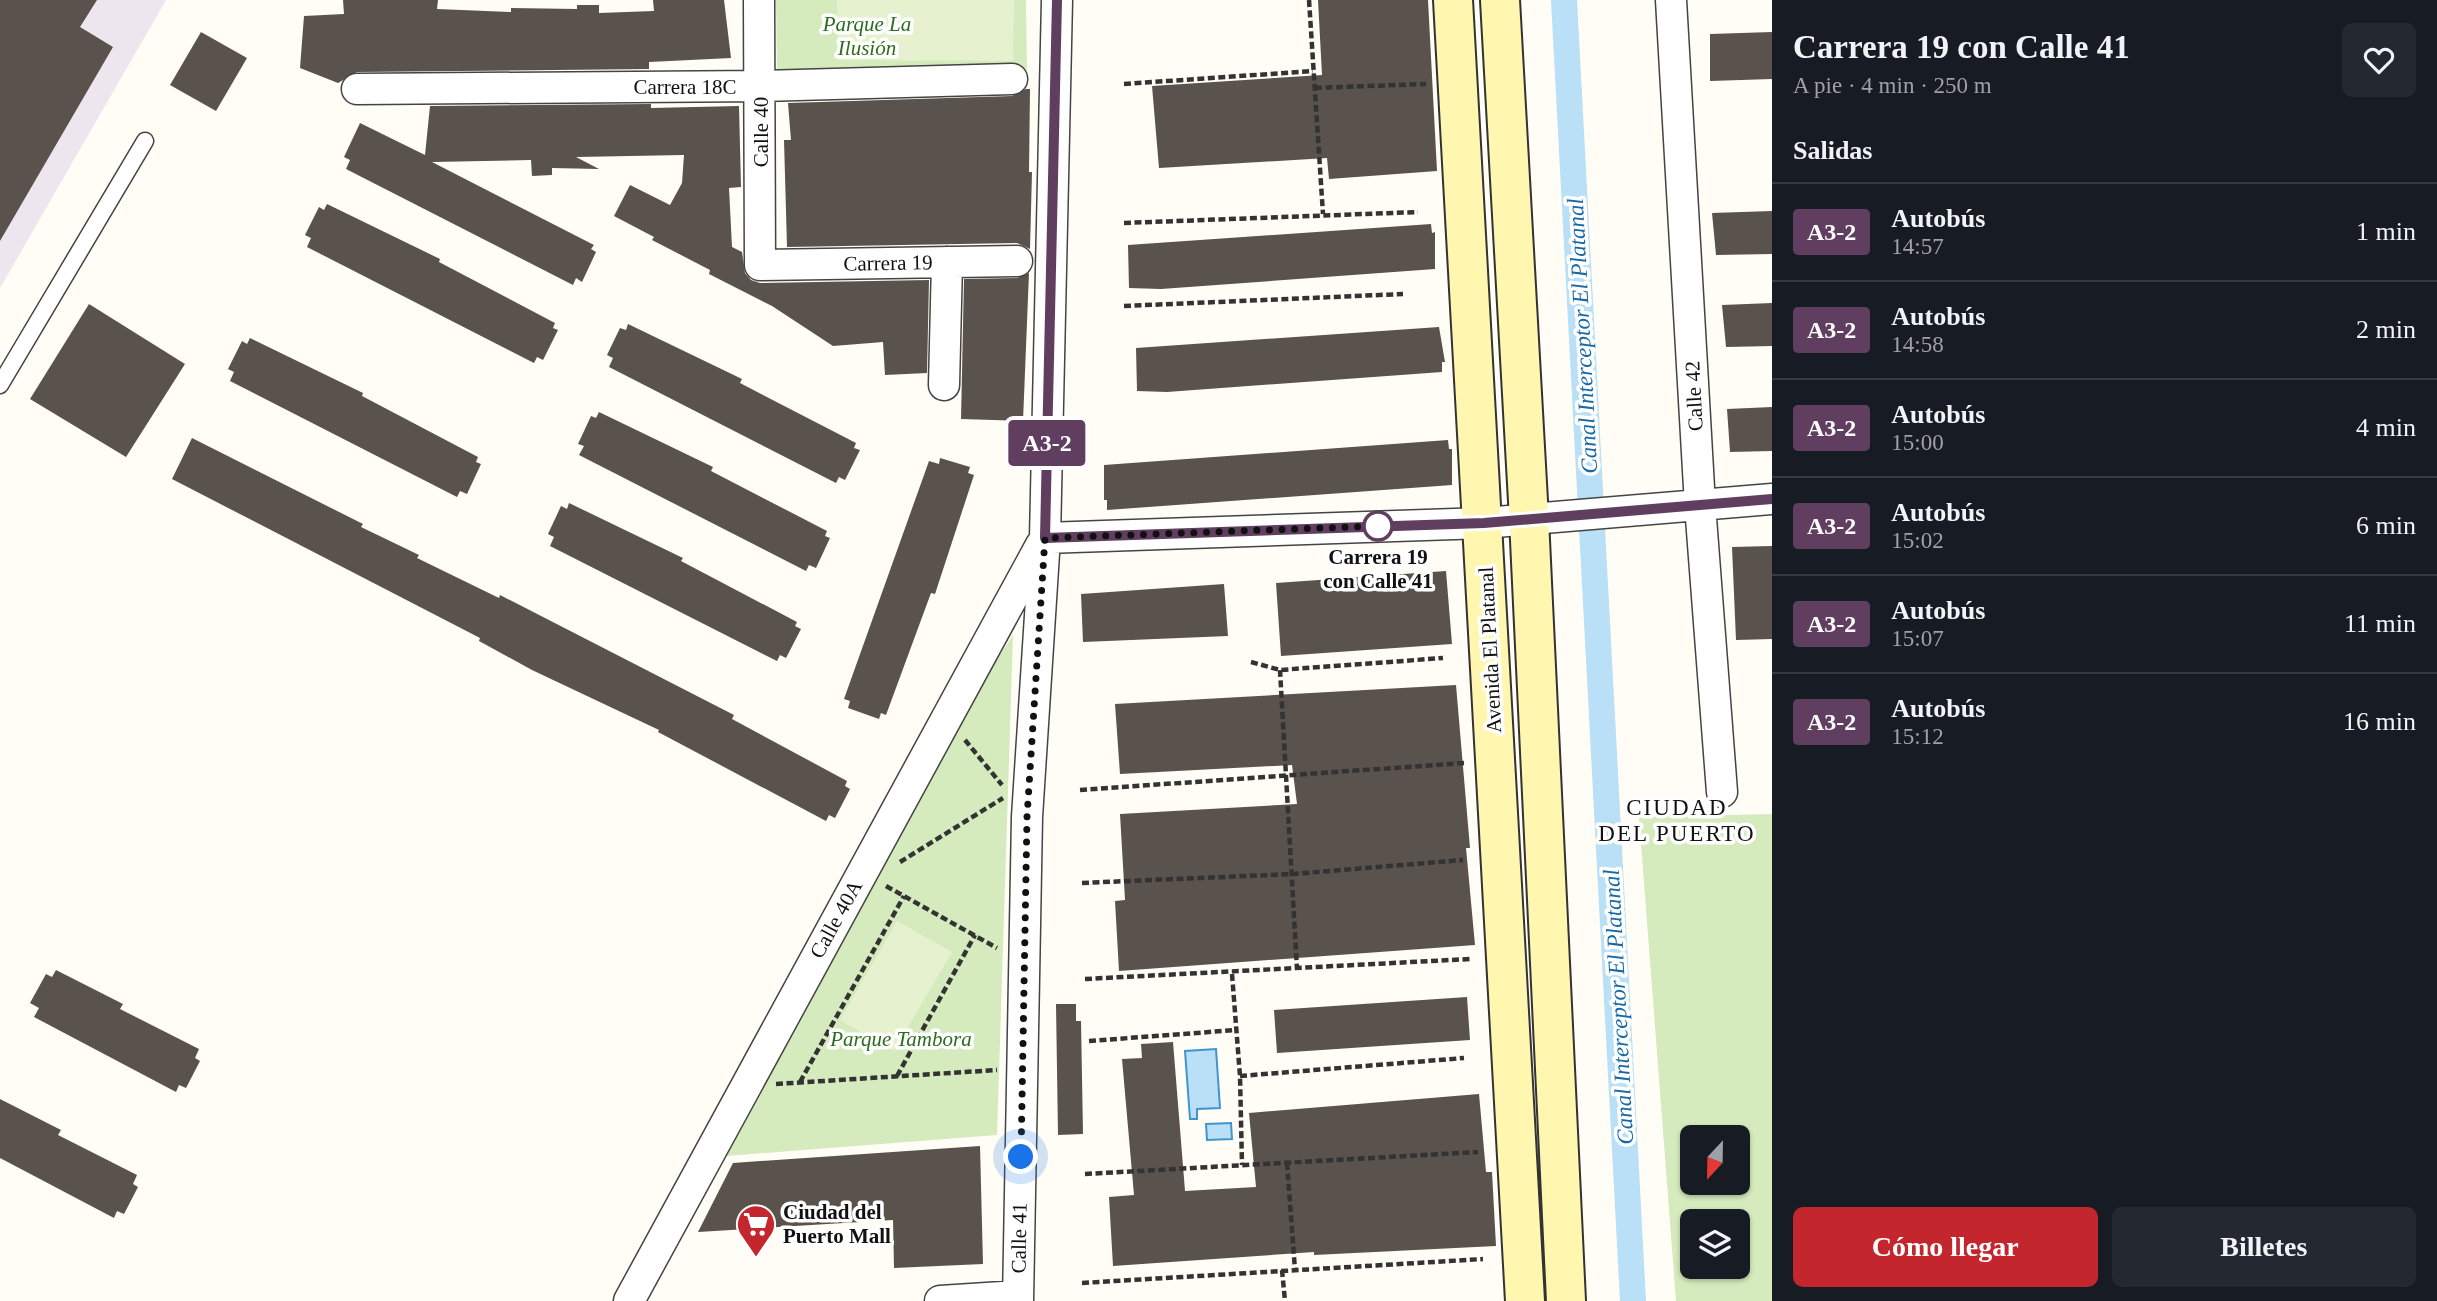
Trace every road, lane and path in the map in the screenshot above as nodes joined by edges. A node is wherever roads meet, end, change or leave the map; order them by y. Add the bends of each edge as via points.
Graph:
1 (759, 0) edge
2 (1056, 0) edge
3 (1309, 0) edge
4 (1453, 0) edge
5 (1500, 0) edge
6 (1671, 0) edge
7 (1313, 71) junction
8 (1012, 79) dead end
9 (1124, 84) dead end
10 (1431, 84) dead end
11 (761, 86) junction
12 (1315, 88) junction
13 (357, 89) dead end
14 (145, 142) dead end
15 (1418, 212) dead end
16 (1323, 214) junction
17 (1124, 223) dead end
18 (1017, 261) dead end
19 (947, 262) junction
20 (760, 265) joint
21 (1403, 294) dead end
22 (1124, 306) dead end
23 (0, 385) edge
24 (944, 385) dead end
25 (1772, 499) edge
26 (1700, 505) junction
27 (1539, 518) junction
28 (1484, 523) junction
29 (1045, 538) junction
30 (1443, 658) dead end
31 (1251, 662) dead end
32 (1280, 670) junction
33 (944, 720) junction
34 (1464, 762) dead end
35 (1285, 777) junction
36 (1080, 790) dead end
37 (1722, 792) dead end
38 (1463, 860) dead end
39 (1293, 874) junction
40 (867, 876) junction
41 (1082, 883) dead end
42 (904, 896) junction
43 (975, 935) junction
44 (1470, 959) dead end
45 (1025, 964) junction
46 (1297, 969) junction
47 (1232, 974) junction
48 (1085, 979) dead end
49 (1236, 1030) junction
50 (1089, 1041) dead end
51 (1464, 1058) dead end
52 (1023, 1073) junction
53 (896, 1076) junction
54 (1240, 1076) junction
55 (747, 1082) junction
56 (800, 1082) junction
57 (1478, 1152) dead end
58 (1287, 1163) junction
59 (1242, 1165) junction
60 (1085, 1174) dead end
61 (1483, 1259) dead end
62 (1282, 1270) junction
63 (1295, 1270) junction
64 (1082, 1283) dead end
65 (1018, 1298) edge
66 (629, 1301) edge
67 (940, 1301) edge
68 (1285, 1301) edge
69 (1525, 1301) edge
70 (1566, 1301) edge

1 - 11 street, Calle 40
2 - 29 street, Calle 41
3 - 7 path
4 - 28 main road, Avenida El Platanal
5 - 27 main road
6 - 26 street, Calle 42
7 - 9 path
7 - 12 path
8 - 11 street, Carrera 18C
10 - 12 path
11 - 13 street, Carrera 18C
11 - 20 street, Calle 40
12 - 16 path
14 - 23 lane
15 - 16 path
16 - 17 path
18 - 19 street, Carrera 19
19 - 20 street, Carrera 19
19 - 24 street
21 - 22 path
25 - 26 street
26 - 27 street
26 - 37 street, Calle 42
27 - 28 street
27 - 70 main road
28 - 29 street
28 - 69 main road, Avenida El Platanal
29 - 33 street, Calle 40A
29 - 45 street, Calle 41 via 1027,817
30 - 32 path
31 - 32 path
32 - 35 path
33 - 40 street, Calle 40A
33 - 40 path via 1009,794
34 - 35 path
35 - 36 path
35 - 39 path
38 - 39 path
39 - 41 path
39 - 46 path
40 - 42 path
40 - 55 street, Calle 40A
42 - 43 path
42 - 56 path
43 - 45 path
43 - 53 path
44 - 46 path
45 - 52 street, Calle 41
46 - 47 path
47 - 48 path
47 - 49 path
49 - 50 path
49 - 54 path
51 - 54 path
52 - 53 path via 1000,1070
52 - 65 street, Calle 41
53 - 56 path
54 - 59 path
55 - 56 path
55 - 66 street, Calle 40A
57 - 58 path
58 - 59 path
58 - 63 path
59 - 60 path
61 - 63 path
62 - 63 path
62 - 64 path
62 - 68 path
65 - 67 street

